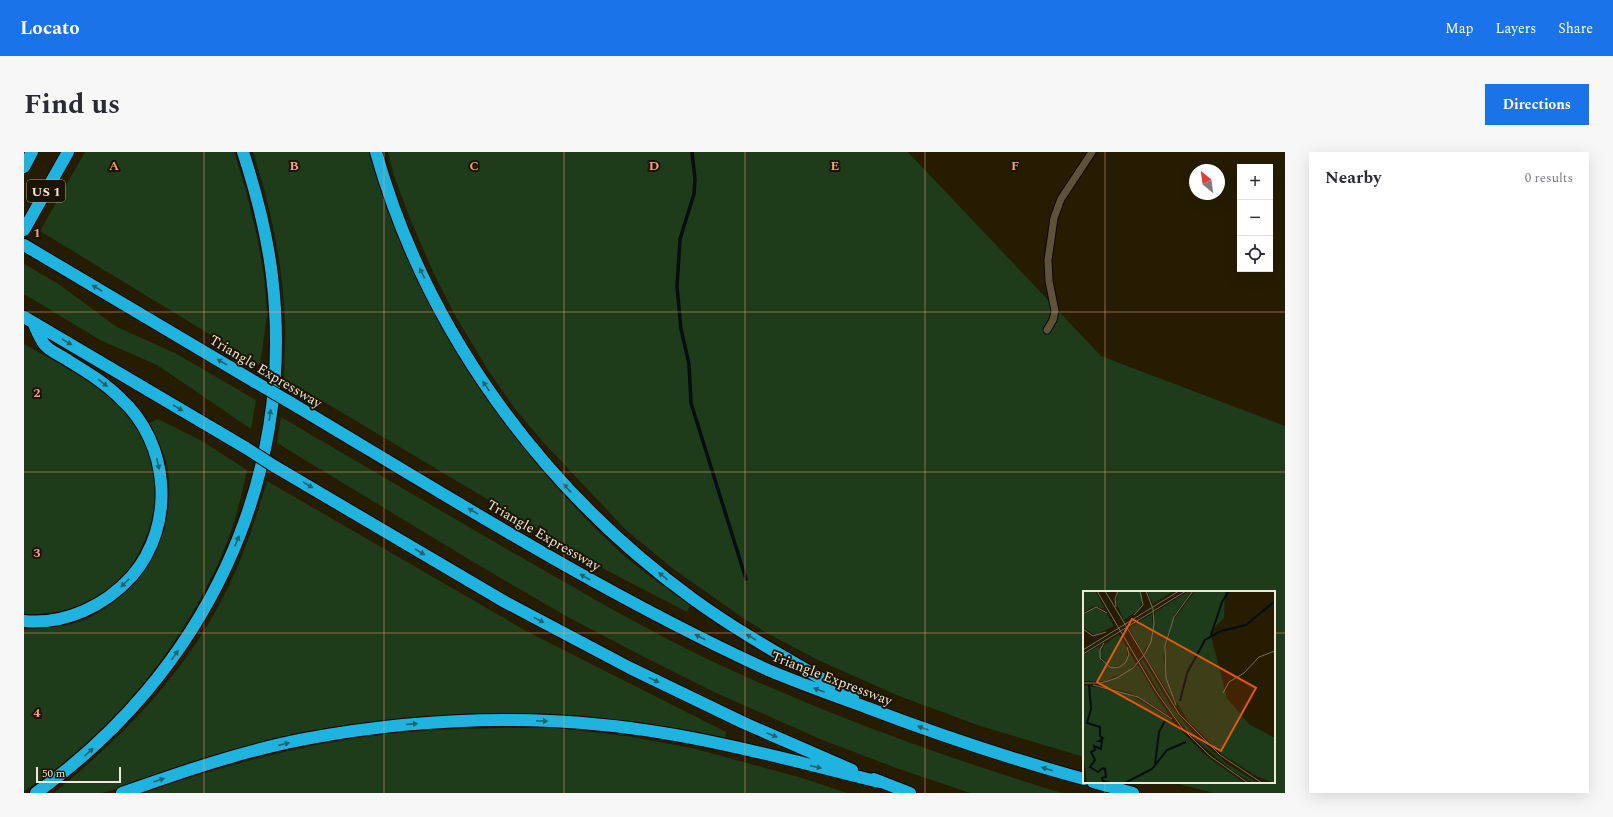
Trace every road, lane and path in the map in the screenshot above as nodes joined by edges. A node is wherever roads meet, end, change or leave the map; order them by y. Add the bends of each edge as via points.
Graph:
1 (32, 152) edge
2 (68, 152) edge
3 (243, 152) edge
4 (376, 152) edge
5 (1092, 152) edge
6 (24, 167) edge
7 (24, 230) edge
8 (28, 248) edge
9 (28, 320) edge
10 (1047, 330) dead end
11 (24, 621) edge
12 (882, 714) junction
13 (1083, 780) edge
14 (880, 782) junction
15 (1097, 783) edge
16 (36, 793) edge
17 (122, 793) edge
18 (910, 793) edge
19 (1133, 793) edge

1 - 6 highway, US 1
2 - 7 highway, US 1
16 -> 3 highway via 103,739 166,669 202,615 229,560 252,500 267,439 275,374 275,308 267,243
12 -> 4 highway via 748,636 694,599 626,545 561,482 493,395 443,315 407,239
5 - 10 lane via 1061,199 1054,218 1048,260 1055,311
12 -> 8 highway, Triangle Expressway, bridge via 776,673 657,616 549,556
9 -> 11 highway via 44,345 98,379 130,408 153,446 158,460 162,489 159,519 150,547 124,584 101,602 74,615 45,621
9 -> 14 highway, bridge via 505,602 630,668 744,723
13 -> 12 highway, Triangle Expressway
17 -> 14 highway via 215,762 304,739 407,725 483,721 562,722 644,730 724,745
14 - 18 highway
15 - 19 highway

